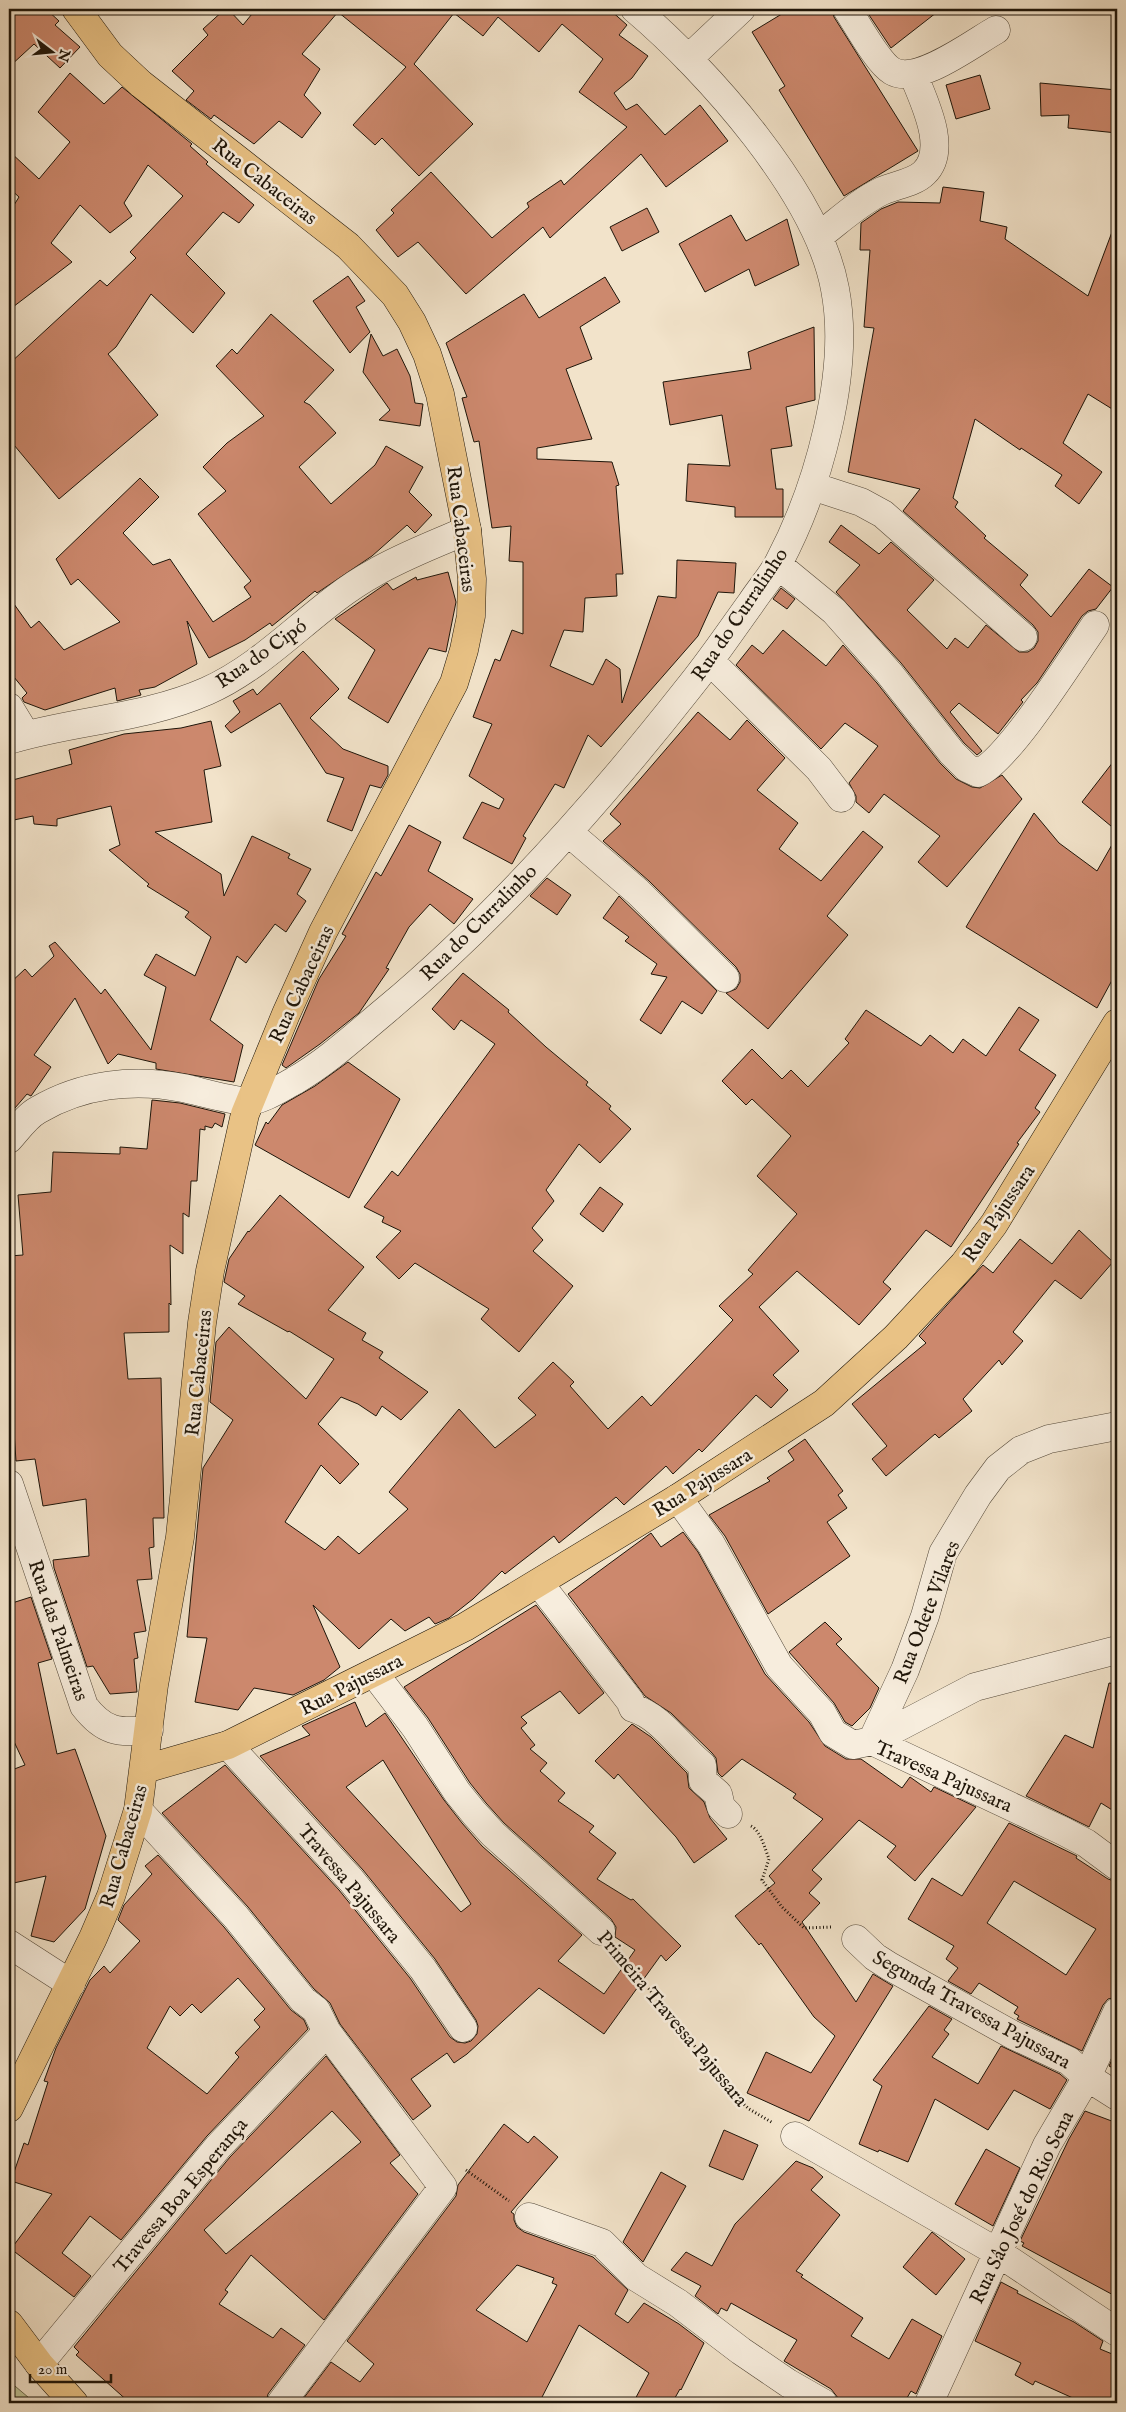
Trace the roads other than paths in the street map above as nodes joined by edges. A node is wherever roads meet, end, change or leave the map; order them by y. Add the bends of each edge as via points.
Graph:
1 (76, 9) edge
2 (635, 9) edge
3 (741, 9) edge
4 (847, 9) edge
5 (996, 30) dead end
6 (688, 59) junction
7 (913, 74) junction
8 (819, 236) junction
9 (812, 486) junction
10 (467, 530) junction
11 (778, 565) junction
12 (1094, 626) dead end
13 (1022, 637) dead end
14 (710, 661) junction
15 (9, 707) edge
16 (17, 738) edge
17 (841, 798) dead end
18 (568, 832) junction
19 (725, 978) dead end
20 (1117, 1023) edge
21 (249, 1101) junction
22 (9, 1139) edge
23 (1117, 1426) edge
24 (9, 1484) edge
25 (678, 1498) junction
26 (539, 1583) junction
27 (1117, 1650) edge
28 (374, 1673) junction
29 (149, 1730) junction
30 (872, 1741) junction
31 (228, 1745) junction
32 (145, 1769) junction
33 (138, 1810) junction
34 (728, 1814) road end
35 (1117, 1866) edge
36 (601, 1931) road end
37 (856, 1939) road end
38 (9, 1944) edge
39 (72, 1984) junction
40 (1117, 2012) edge
41 (463, 2028) dead end
42 (327, 2032) junction
43 (1087, 2077) junction
44 (1117, 2096) edge
45 (9, 2108) edge
46 (795, 2136) road end
47 (529, 2217) road end
48 (997, 2252) junction
49 (9, 2324) edge
50 (1117, 2332) edge
51 (39, 2364) junction
52 (74, 2403) edge
53 (281, 2403) edge
54 (824, 2403) edge
55 (929, 2403) edge

1 - 10 main road, Rua Cabaceiras via 110,55 141,84 348,246 395,295 428,354 440,394
2 - 6 street, Rua do Curralinho
3 - 6 street
4 - 7 street via 884,65 893,72
5 - 7 street via 927,70
6 - 8 street, Rua do Curralinho via 737,113 788,182
7 - 8 street via 934,129 934,150 925,172 914,180 881,191
8 - 9 street, Rua do Curralinho via 835,288 839,332 834,387 824,444
9 - 11 street, Rua do Curralinho
9 - 13 street via 861,502 883,514
10 - 16 street, Rua do Cipó via 373,573 267,654 208,691 173,704
10 - 21 main road, Rua Cabaceiras via 472,616 454,683 324,932
11 - 12 street via 834,611 889,673 952,753 966,768 978,773 988,769 1006,750
11 - 14 street, Rua do Curralinho
14 - 17 street via 819,769
14 - 18 street, Rua do Curralinho via 650,738
15 - 16 street
18 - 19 street via 638,892
18 - 21 street, Rua do Curralinho via 484,920 405,994 324,1062 289,1084
20 - 25 main road, Rua Pajussara via 994,1224 964,1264 896,1337 824,1403
21 - 22 street via 164,1084 111,1084 71,1095 35,1111
21 - 29 main road, Rua Cabaceiras via 210,1271 180,1537
23 - 30 street, Rua Odete Vilares via 1049,1439 1021,1450 998,1468 943,1553 925,1616
24 - 29 street, Rua das Palmeiras via 84,1706 102,1726 128,1732
25 - 26 main road, Rua Pajussara
25 - 30 street, Travessa Pajussara via 711,1544 779,1666 822,1713 834,1733 853,1745
26 - 28 main road, Rua Pajussara via 465,1627
26 - 34 street via 633,1708 646,1712 702,1765 703,1781 718,1794 721,1807
27 - 30 street via 976,1687
28 - 31 main road, Rua Pajussara
28 - 36 street, Primeira Travessa Pajussara via 474,1813
29 - 32 main road, Rua Cabaceiras
30 - 35 street, Travessa Pajussara via 1063,1831
31 - 32 main road, Rua Pajussara
31 - 41 street, Travessa Pajussara via 351,1880 423,1969
32 - 33 main road, Rua Cabaceiras
33 - 39 main road, Rua Cabaceiras via 111,1896
33 - 42 street via 316,2010
37 - 43 street, Segunda Travessa Pajussara via 889,1966 1013,2035 1063,2058
38 - 39 street
39 - 45 main road, Rua Cabaceiras
40 - 43 street, Rua Sâo José do Rio Sena
42 - 51 street, Travessa Boa Esperança via 218,2147
42 - 53 street via 443,2187
43 - 44 street, Segunda Travessa Pajussara
43 - 48 street, Rua Sâo José do Rio Sena via 1047,2145
46 - 48 street
47 - 54 street via 602,2243 636,2277 678,2303 788,2383
48 - 50 street
48 - 55 street, Rua Sâo José do Rio Sena
49 - 51 main road
51 - 52 main road

